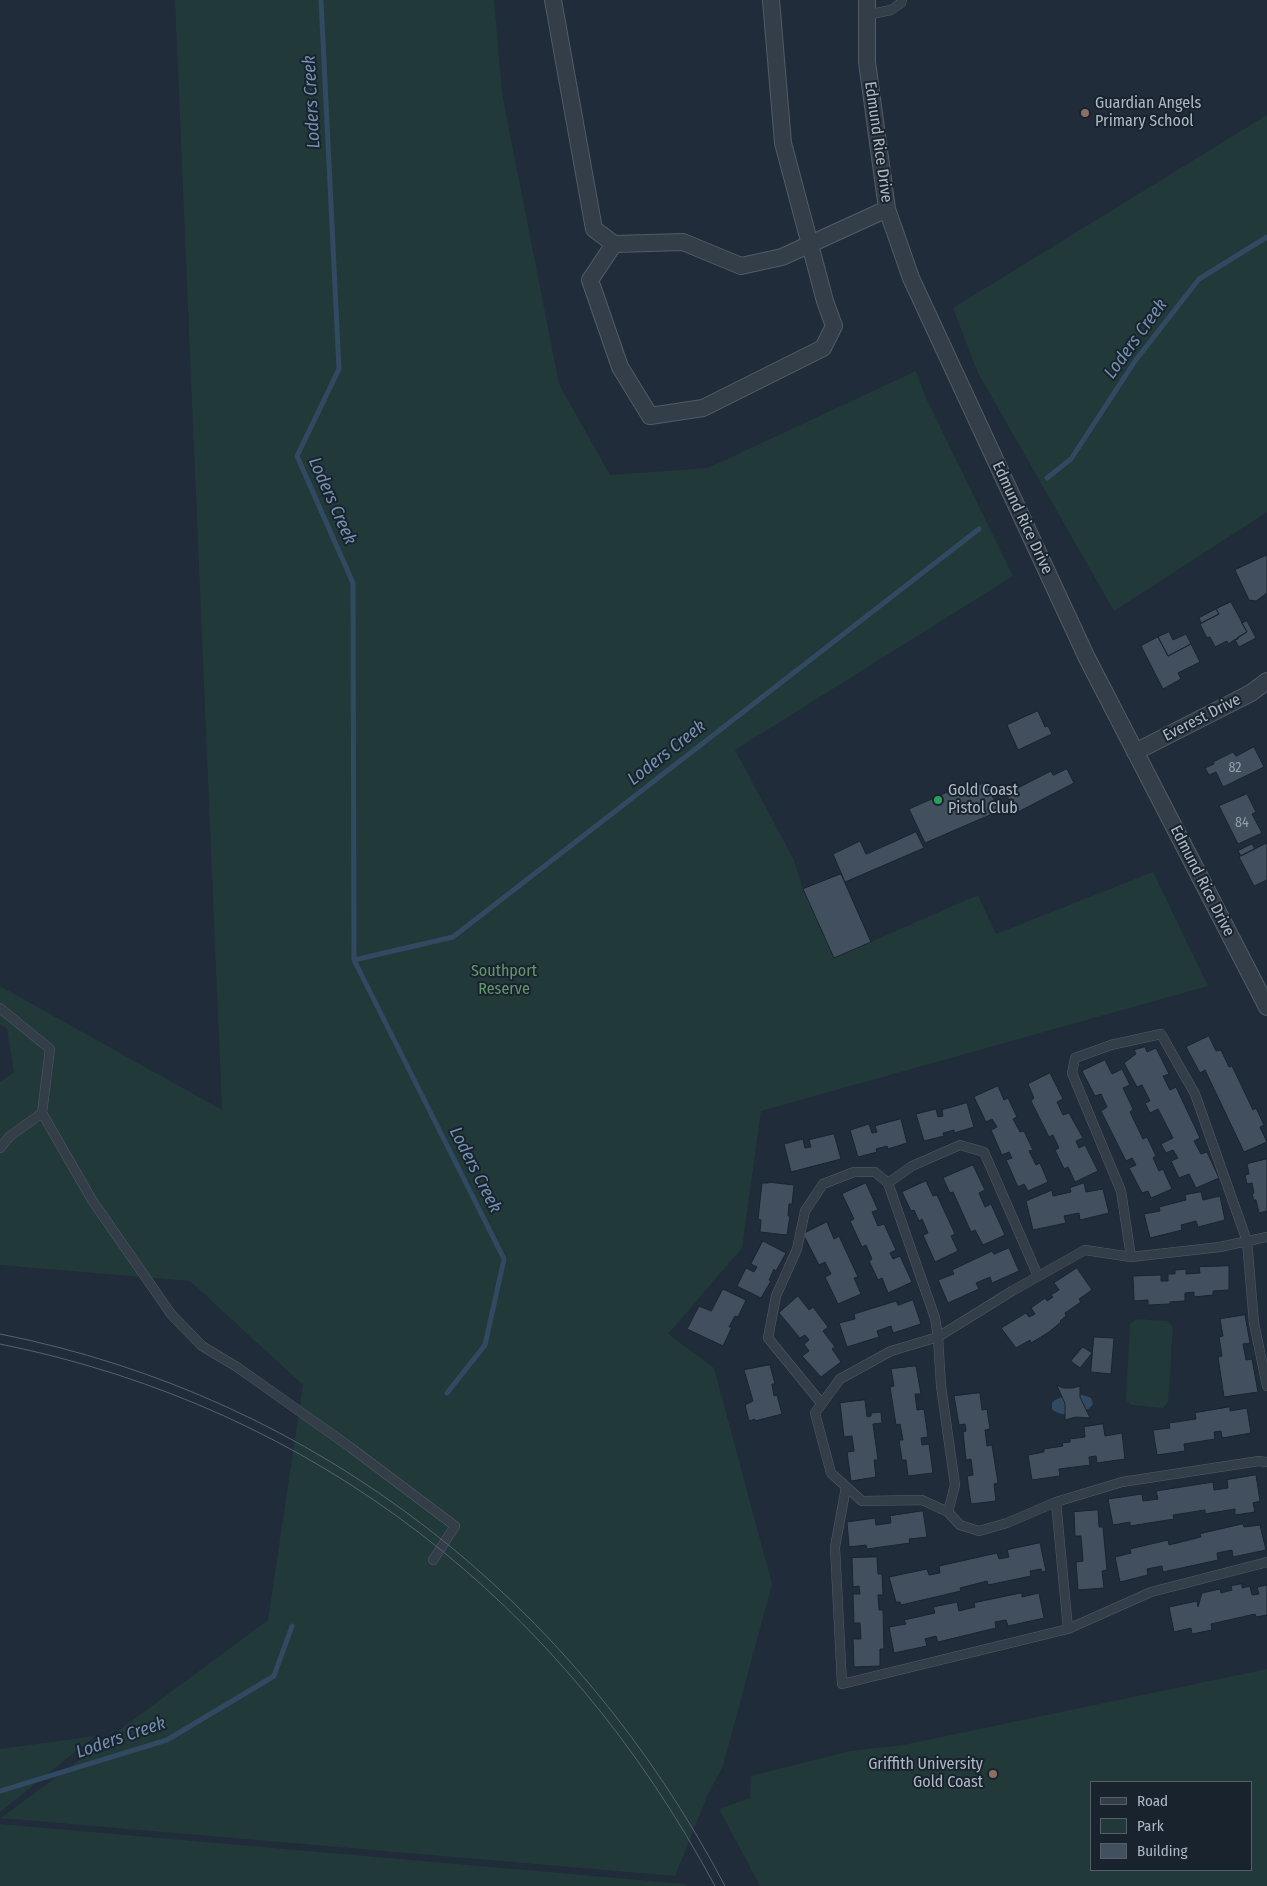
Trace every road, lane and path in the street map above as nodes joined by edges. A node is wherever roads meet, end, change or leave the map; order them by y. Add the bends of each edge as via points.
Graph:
1 (553, 0) edge
2 (771, 0) edge
3 (902, 0) edge
4 (868, 8) edge
5 (887, 209) junction
6 (614, 244) junction
7 (810, 244) junction
8 (1267, 681) edge
9 (1135, 752) junction
10 (1267, 1007) edge
11 (0, 1008) edge
12 (42, 1113) junction
13 (0, 1148) edge
14 (888, 1183) junction
15 (1267, 1237) edge
16 (1247, 1241) junction
17 (1131, 1256) junction
18 (1038, 1276) junction
19 (938, 1337) junction
20 (1267, 1386) edge
21 (822, 1404) junction
22 (1267, 1462) edge
23 (846, 1487) junction
24 (1056, 1502) junction
25 (948, 1512) junction
26 (433, 1560) dead end
27 (1267, 1562) edge
28 (1068, 1629) junction

1 - 6 street via 594,229
2 - 7 street via 783,143
3 - 4 lane via 891,10
4 - 5 street, Edmund Rice Drive via 867,62
5 - 7 street
5 - 9 street, Edmund Rice Drive via 911,278 1087,658
6 - 7 street via 683,242 741,266 782,257
6 - 7 street via 590,280 620,366 650,416 703,408 823,348 834,326
8 - 9 street, Everest Drive via 1251,693
9 - 10 street, Edmund Rice Drive
11 - 12 lane via 50,1049
12 - 13 lane via 10,1136
12 - 26 lane via 92,1200 171,1314 202,1346 350,1447 455,1526
14 - 18 lane via 912,1166 960,1146 984,1152
14 - 19 lane via 935,1318
14 - 21 lane via 876,1172 854,1172 824,1184 805,1211 797,1249 776,1296 768,1338
15 - 16 lane
16 - 17 lane
16 - 17 lane via 1196,1094 1161,1034 1075,1058 1072,1073 1121,1191
16 - 20 lane via 1254,1322
17 - 18 lane via 1084,1250
18 - 19 lane
19 - 21 lane via 891,1351 840,1379
19 - 25 lane via 941,1386 955,1485
21 - 23 lane via 815,1413 831,1473
22 - 24 lane via 1122,1482
23 - 25 lane via 862,1500 922,1500
23 - 28 lane via 835,1547 842,1684
24 - 25 lane via 979,1531 960,1525
24 - 28 lane
27 - 28 lane via 1151,1592

